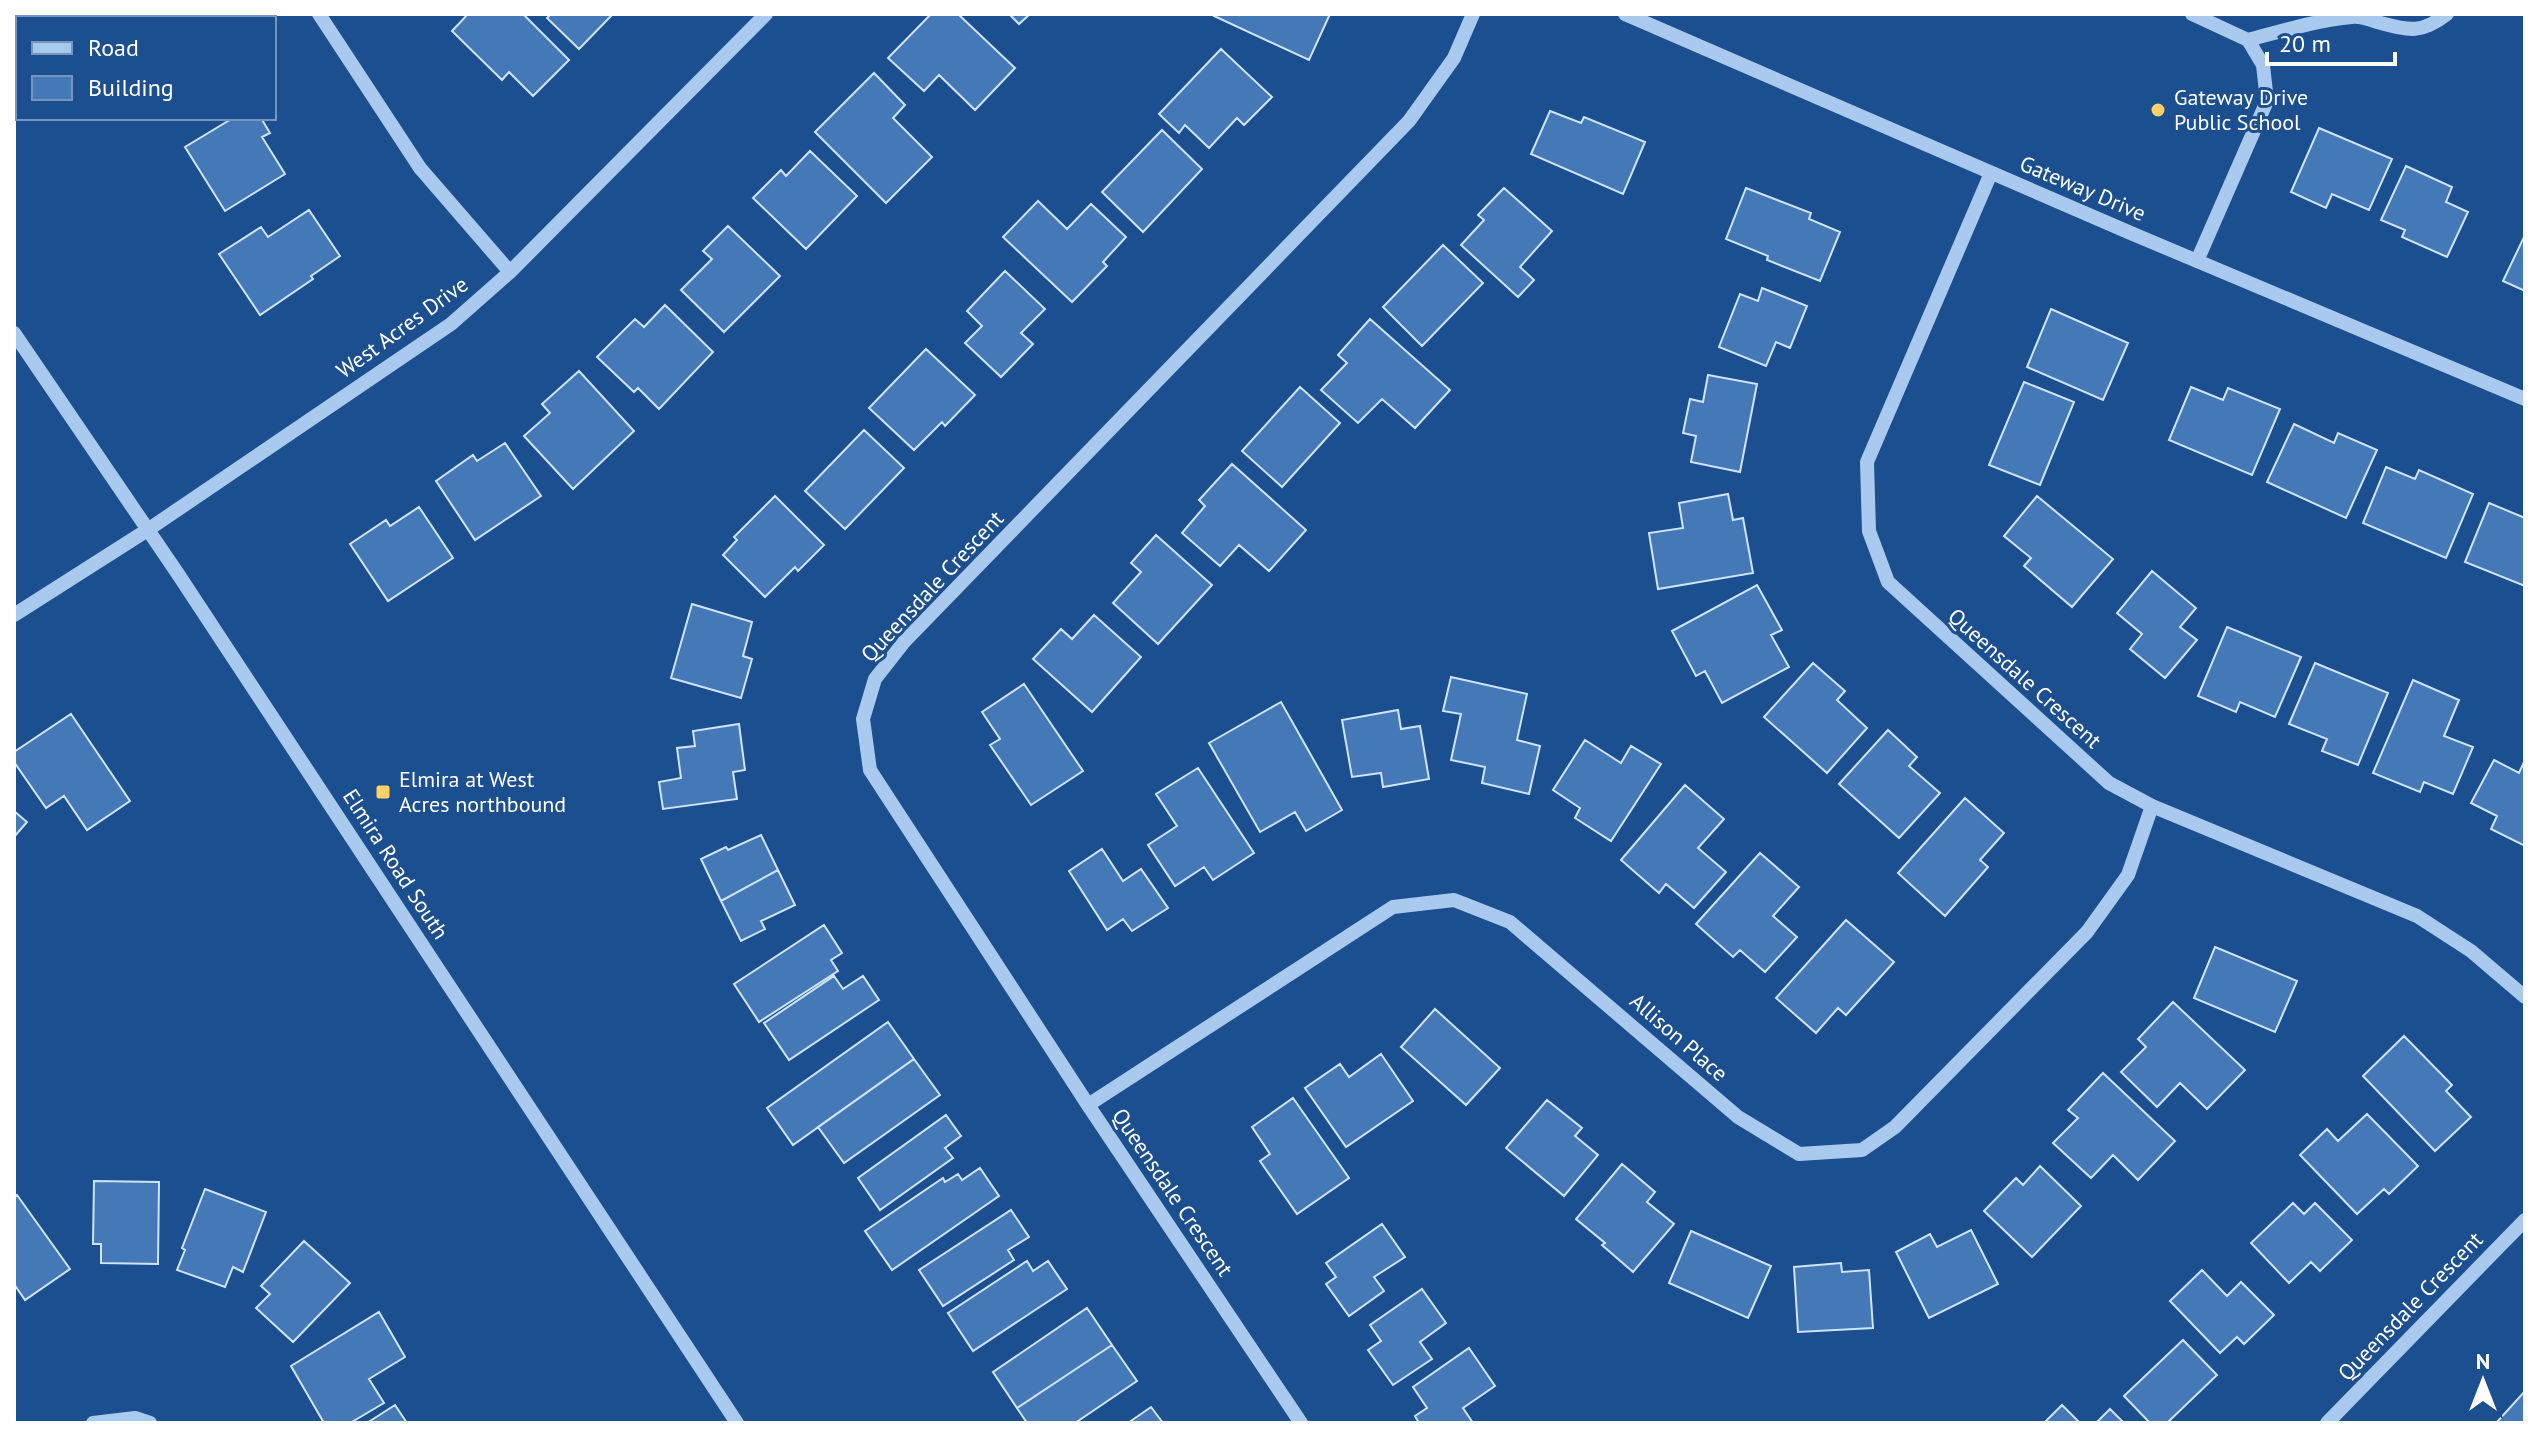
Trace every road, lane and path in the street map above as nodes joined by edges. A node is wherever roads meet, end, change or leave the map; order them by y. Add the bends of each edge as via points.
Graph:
1 (319, 14) edge
2 (766, 14) edge
3 (1473, 14) edge
4 (2192, 14) edge
5 (2447, 14) edge
6 (1630, 15) edge
7 (2248, 40) junction
8 (1991, 173) junction
9 (2197, 261) junction
10 (510, 272) junction
11 (14, 333) edge
12 (2525, 399) edge
13 (149, 529) junction
14 (14, 615) edge
15 (2152, 806) junction
16 (2525, 997) edge
17 (1088, 1105) junction
18 (2525, 1220) edge
19 (93, 1423) edge
20 (150, 1423) edge
21 (737, 1423) edge
22 (1301, 1423) edge
23 (2327, 1423) edge

1 - 10 street via 420,168
2 - 10 street, West Acres Drive
3 - 17 street, Queensdale Crescent via 1454,58 1409,121 904,642 875,679 863,719 870,770
4 - 7 street
5 - 7 street via 2421,30 2358,16
6 - 8 street, Gateway Drive
7 - 9 street via 2263,65 2267,101
8 - 9 street, Gateway Drive
8 - 15 street, Queensdale Crescent via 1867,462 1869,531 1888,582 2109,783
9 - 12 street, Gateway Drive
10 - 13 street, West Acres Drive via 451,324
11 - 13 street, Elmira Road South
13 - 14 street, West Acres Drive
13 - 21 street, Elmira Road South
15 - 16 street, Queensdale Crescent via 2417,916 2471,951
15 - 17 street, Allison Place via 2128,875 2087,932 1895,1127 1862,1150 1799,1154 1738,1117 1510,922 1454,900 1393,907
17 - 22 street, Queensdale Crescent
18 - 23 street, Queensdale Crescent
19 - 20 street via 135,1418

